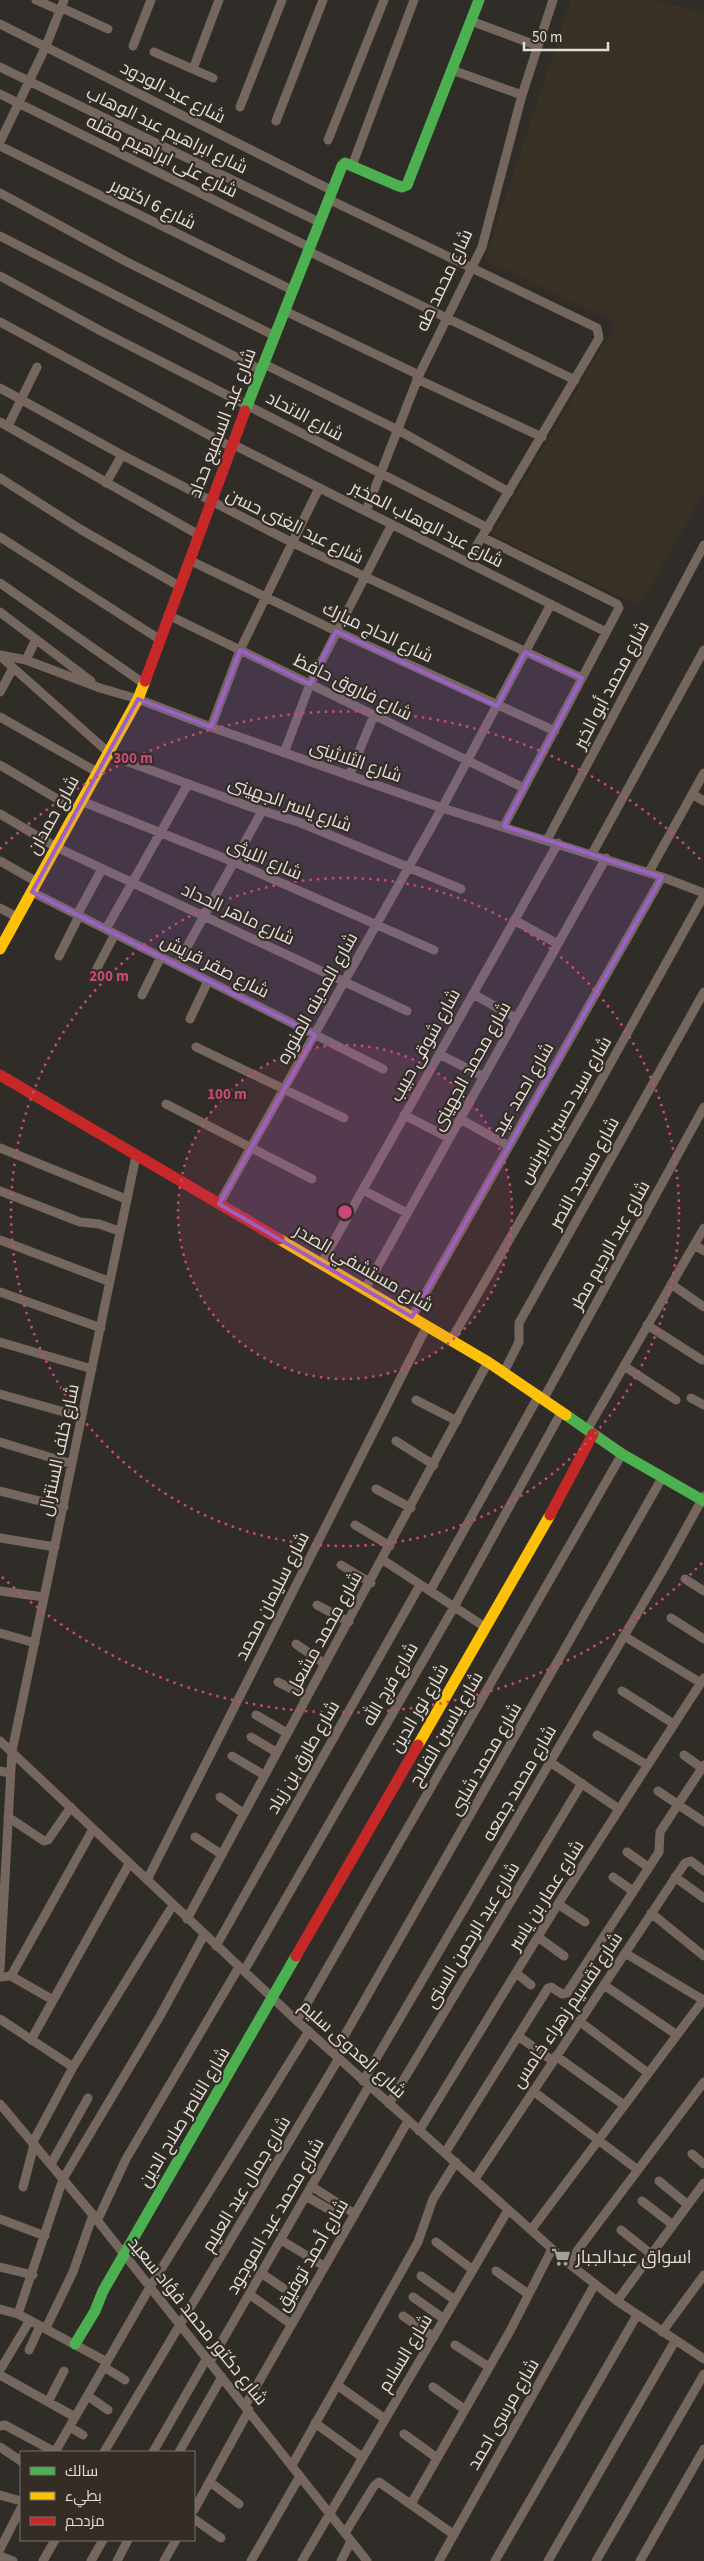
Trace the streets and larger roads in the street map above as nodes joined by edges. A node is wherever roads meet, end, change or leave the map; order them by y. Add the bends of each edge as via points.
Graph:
1 (36, 0) edge
2 (151, 0) edge
3 (219, 0) edge
4 (282, 0) edge
5 (323, 0) edge
6 (384, 0) edge
7 (414, 0) edge
8 (480, 0) edge
9 (553, 0) edge
10 (62, 6) edge
11 (471, 21) junction
12 (0, 24) edge
13 (108, 29) dead end
14 (46, 46) junction
15 (133, 46) dead end
16 (538, 46) junction
17 (154, 52) dead end
18 (0, 67) edge
19 (193, 69) junction
20 (452, 70) junction
21 (213, 78) dead end
22 (29, 81) junction
23 (0, 94) edge
24 (522, 95) junction
25 (19, 103) junction
26 (240, 107) dead end
27 (276, 121) dead end
28 (328, 140) dead end
29 (0, 142) edge
30 (0, 146) edge
31 (349, 165) junction
32 (0, 193) edge
33 (330, 195) junction
34 (319, 222) junction
35 (0, 236) edge
36 (308, 249) junction
37 (473, 266) junction
38 (0, 276) edge
39 (292, 290) junction
40 (285, 311) junction
41 (445, 317) junction
42 (0, 322) edge
43 (275, 336) junction
44 (37, 367) dead end
45 (263, 367) junction
46 (418, 377) junction
47 (575, 380) junction
48 (0, 388) edge
49 (21, 399) junction
50 (248, 404) junction
51 (4, 424) edge
52 (398, 430) junction
53 (542, 437) junction
54 (232, 446) junction
55 (122, 455) junction
56 (381, 474) junction
57 (0, 478) edge
58 (106, 482) junction
59 (320, 488) junction
60 (509, 492) junction
61 (211, 502) junction
62 (366, 511) junction
63 (392, 524) junction
64 (488, 528) junction
65 (199, 535) junction
66 (0, 537) edge
67 (482, 537) junction
68 (292, 544) junction
69 (704, 545) edge
70 (189, 560) junction
71 (467, 562) junction
72 (363, 577) junction
73 (0, 583) edge
74 (179, 586) junction
75 (266, 597) junction
76 (551, 604) junction
77 (0, 612) edge
78 (168, 615) junction
79 (336, 631) junction
80 (606, 632) junction
81 (36, 639) junction
82 (160, 639) junction
83 (240, 650) junction
84 (704, 650) edge
85 (525, 652) junction
86 (0, 655) edge
87 (26, 660) junction
88 (13, 668) junction
89 (582, 678) junction
90 (143, 683) junction
91 (310, 684) junction
92 (100, 688) junction
93 (0, 692) edge
94 (138, 699) junction
95 (497, 706) junction
96 (374, 715) junction
97 (0, 717) edge
98 (210, 727) junction
99 (554, 731) junction
100 (108, 753) junction
101 (284, 753) junction
102 (468, 761) junction
103 (0, 764) edge
104 (97, 772) junction
105 (704, 774) edge
106 (349, 776) junction
107 (188, 784) junction
108 (524, 788) junction
109 (692, 794) junction
110 (704, 801) edge
111 (79, 805) junction
112 (442, 808) junction
113 (262, 811) junction
114 (0, 814) edge
115 (504, 826) junction
116 (160, 834) junction
117 (547, 840) junction
118 (558, 843) junction
119 (56, 847) junction
120 (592, 854) junction
121 (606, 858) junction
122 (0, 861) edge
123 (234, 862) junction
124 (409, 867) junction
125 (102, 869) junction
126 (649, 872) junction
127 (662, 877) junction
128 (132, 883) junction
129 (34, 887) junction
130 (461, 889) dead end
131 (704, 894) edge
132 (0, 908) edge
133 (78, 915) junction
134 (204, 916) junction
135 (17, 917) junction
136 (514, 920) junction
137 (377, 924) junction
138 (111, 932) junction
139 (558, 944) junction
140 (0, 949) edge
141 (434, 950) dead end
142 (59, 956) dead end
143 (161, 957) junction
144 (177, 965) junction
145 (95, 972) dead end
146 (208, 981) junction
147 (345, 981) junction
148 (704, 992) edge
149 (473, 994) junction
150 (142, 995) dead end
151 (407, 1011) dead end
152 (516, 1018) junction
153 (190, 1019) dead end
154 (315, 1035) junction
155 (196, 1047) dead end
156 (439, 1054) junction
157 (383, 1070) dead end
158 (0, 1075) edge
159 (484, 1077) junction
160 (284, 1089) junction
161 (166, 1104) dead end
162 (704, 1107) edge
163 (404, 1115) junction
164 (344, 1118) dead end
165 (460, 1119) junction
166 (450, 1138) junction
167 (509, 1146) junction
168 (0, 1148) edge
169 (251, 1148) junction
170 (136, 1156) junction
171 (312, 1179) dead end
172 (363, 1190) junction
173 (0, 1191) edge
174 (126, 1200) junction
175 (219, 1204) junction
176 (407, 1214) junction
177 (704, 1228) edge
178 (119, 1231) junction
179 (0, 1240) edge
180 (695, 1245) junction
181 (704, 1251) edge
182 (321, 1264) junction
183 (108, 1281) junction
184 (671, 1284) junction
185 (365, 1289) junction
186 (0, 1292) edge
187 (704, 1307) edge
188 (412, 1317) junction
189 (647, 1325) junction
190 (427, 1326) junction
191 (101, 1328) junction
192 (451, 1340) junction
193 (0, 1342) edge
194 (702, 1360) dead end
195 (488, 1362) junction
196 (624, 1366) junction
197 (92, 1369) junction
198 (504, 1372) junction
199 (0, 1394) edge
200 (541, 1397) junction
201 (691, 1398) dead end
202 (416, 1400) dead end
203 (676, 1400) dead end
204 (704, 1405) edge
205 (562, 1411) junction
206 (82, 1417) junction
207 (457, 1421) junction
208 (590, 1432) junction
209 (396, 1441) dead end
210 (0, 1442) edge
211 (622, 1454) junction
212 (72, 1464) junction
213 (434, 1465) junction
214 (662, 1478) junction
215 (376, 1489) dead end
216 (0, 1491) edge
217 (703, 1499) edge
218 (64, 1507) junction
219 (411, 1508) junction
220 (355, 1525) dead end
221 (0, 1538) edge
222 (390, 1546) junction
223 (55, 1547) junction
224 (383, 1560) junction
225 (341, 1565) dead end
226 (685, 1579) dead end
227 (371, 1583) junction
228 (420, 1585) junction
229 (704, 1590) edge
230 (0, 1591) edge
231 (430, 1591) junction
232 (44, 1597) junction
233 (317, 1605) dead end
234 (454, 1607) junction
235 (671, 1618) dead end
236 (348, 1622) junction
237 (485, 1627) junction
238 (0, 1633) edge
239 (624, 1636) junction
240 (704, 1639) edge
241 (35, 1643) junction
242 (296, 1644) dead end
243 (325, 1664) junction
244 (702, 1681) edge
245 (278, 1682) dead end
246 (622, 1691) dead end
247 (307, 1698) junction
248 (256, 1715) dead end
249 (674, 1724) junction
250 (287, 1733) junction
251 (597, 1735) dead end
252 (251, 1737) dead end
253 (0, 1741) edge
254 (12, 1751) junction
255 (276, 1752) junction
256 (684, 1755) dead end
257 (232, 1756) dead end
258 (550, 1762) junction
259 (647, 1765) junction
260 (703, 1766) edge
261 (0, 1771) edge
262 (10, 1773) junction
263 (264, 1775) junction
264 (582, 1783) junction
265 (658, 1791) dead end
266 (5, 1795) edge
267 (220, 1797) dead end
268 (678, 1805) junction
269 (71, 1808) junction
270 (619, 1809) junction
271 (244, 1813) junction
272 (8, 1817) junction
273 (704, 1822) edge
274 (93, 1829) junction
275 (4, 1831) edge
276 (195, 1837) dead end
277 (627, 1852) dead end
278 (221, 1854) junction
279 (129, 1864) junction
280 (648, 1867) junction
281 (704, 1871) edge
282 (3, 1876) edge
283 (613, 1877) dead end
284 (675, 1877) junction
285 (146, 1880) junction
286 (632, 1891) junction
287 (704, 1898) edge
288 (558, 1904) junction
289 (173, 1906) junction
290 (651, 1914) junction
291 (187, 1919) junction
292 (585, 1922) dead end
293 (1, 1928) edge
294 (204, 1935) junction
295 (538, 1937) junction
296 (216, 1946) junction
297 (625, 1953) junction
298 (564, 1956) dead end
299 (704, 1956) edge
300 (0, 1969) edge
301 (242, 1969) junction
302 (516, 1973) junction
303 (11, 1976) junction
304 (0, 1977) edge
305 (531, 1984) dead end
306 (604, 1985) junction
307 (272, 1998) junction
308 (53, 2000) junction
309 (704, 2000) edge
310 (0, 2019) edge
311 (297, 2021) junction
312 (579, 2021) junction
313 (309, 2031) junction
314 (676, 2035) junction
315 (518, 2036) junction
316 (32, 2040) junction
317 (336, 2056) junction
318 (554, 2059) junction
319 (73, 2067) junction
320 (648, 2073) junction
321 (704, 2082) edge
322 (366, 2083) junction
323 (533, 2091) junction
324 (88, 2098) dead end
325 (0, 2104) edge
326 (389, 2104) junction
327 (624, 2105) junction
328 (408, 2121) junction
329 (419, 2131) junction
330 (599, 2139) junction
331 (34, 2144) junction
332 (445, 2153) junction
333 (692, 2154) dead end
334 (456, 2162) junction
335 (51, 2164) junction
336 (704, 2164) edge
337 (638, 2170) junction
338 (475, 2179) junction
339 (63, 2180) junction
340 (658, 2181) dead end
341 (704, 2182) edge
342 (312, 2186) junction
343 (23, 2187) dead end
344 (306, 2196) junction
345 (642, 2201) dead end
346 (688, 2205) junction
347 (330, 2210) dead end
348 (508, 2210) junction
349 (355, 2214) junction
350 (95, 2218) junction
351 (0, 2219) edge
352 (673, 2225) junction
353 (531, 2230) junction
354 (621, 2230) dead end
355 (45, 2236) junction
356 (281, 2240) junction
357 (436, 2242) dead end
358 (552, 2249) junction
359 (124, 2254) junction
360 (651, 2254) junction
361 (568, 2263) junction
362 (324, 2266) junction
363 (0, 2267) edge
364 (473, 2270) junction
365 (496, 2271) dead end
366 (261, 2273) junction
367 (32, 2275) junction
368 (704, 2275) edge
369 (421, 2276) dead end
370 (595, 2284) junction
371 (150, 2287) junction
372 (284, 2288) dead end
373 (249, 2294) junction
374 (528, 2294) junction
375 (412, 2297) dead end
376 (455, 2300) junction
377 (617, 2301) junction
378 (0, 2309) edge
379 (18, 2314) junction
380 (638, 2314) junction
381 (403, 2316) dead end
382 (444, 2319) junction
383 (30, 2320) junction
384 (291, 2324) junction
385 (180, 2325) junction
386 (43, 2327) junction
387 (662, 2332) junction
388 (434, 2336) junction
389 (675, 2341) junction
390 (75, 2344) junction
391 (456, 2345) dead end
392 (29, 2350) dead end
393 (704, 2359) edge
394 (208, 2360) junction
395 (106, 2364) junction
396 (489, 2367) junction
397 (0, 2370) edge
398 (64, 2371) dead end
399 (704, 2374) edge
400 (0, 2375) edge
401 (222, 2377) junction
402 (125, 2380) dead end
403 (337, 2385) junction
404 (433, 2387) dead end
405 (88, 2396) junction
406 (48, 2402) junction
407 (247, 2408) junction
408 (464, 2409) junction
409 (108, 2410) dead end
410 (75, 2418) junction
411 (385, 2419) junction
412 (315, 2424) junction
413 (0, 2426) edge
414 (70, 2427) junction
415 (404, 2434) dead end
416 (83, 2435) dead end
417 (0, 2447) edge
418 (704, 2449) edge
419 (53, 2451) edge
420 (56, 2451) edge
421 (105, 2451) edge
422 (153, 2451) edge
423 (180, 2451) edge
424 (362, 2457) junction
425 (437, 2458) junction
426 (20, 2460) edge
427 (292, 2465) junction
428 (300, 2476) junction
429 (210, 2482) junction
430 (0, 2495) edge
431 (20, 2501) edge
432 (240, 2504) dead end
433 (411, 2504) junction
434 (195, 2508) edge
435 (20, 2510) edge
436 (329, 2513) junction
437 (195, 2520) edge
438 (345, 2533) junction
439 (453, 2534) junction
440 (222, 2538) dead end
441 (54, 2541) edge
442 (102, 2541) edge
443 (127, 2541) edge
444 (175, 2541) edge
445 (351, 2541) junction
446 (0, 2549) edge
447 (0, 2556) edge
448 (13, 2561) edge
449 (43, 2561) edge
450 (91, 2561) edge
451 (117, 2561) edge
452 (164, 2561) edge
453 (251, 2561) edge
454 (302, 2561) edge
455 (341, 2561) edge
456 (367, 2561) edge
457 (439, 2561) edge
458 (495, 2561) edge
459 (548, 2561) edge
460 (596, 2561) edge
461 (640, 2561) edge

1 - 10 street
2 - 15 street
3 - 19 street
4 - 26 street
5 - 27 street
6 - 28 street
7 - 31 street, شارع عبد السميع حداد
8 - 11 street
9 - 16 street, شارع محمد طه
10 - 13 street
10 - 14 street
11 - 16 street
11 - 20 street
12 - 14 street, شارع عبد الودود
14 - 22 street
14 - 33 street, شارع عبد الودود
16 - 24 street, شارع محمد طه
17 - 19 street
18 - 22 street, شارع ابراهيم عبد الوهاب
19 - 21 street
20 - 24 street
20 - 31 street via 407,185 402,187
22 - 25 street
22 - 34 street, شارع ابراهيم عبد الوهاب
23 - 25 street, شارع على ابراهيم مقله
24 - 37 street, شارع محمد طه via 482,246
25 - 29 street
25 - 36 street, شارع على ابراهيم مقله
30 - 39 street, شارع 6 اكتوبر
31 - 33 street, شارع عبد السميع حداد via 342,166
32 - 43 street via 127,262
33 - 34 street, شارع عبد السميع حداد
33 - 37 street, شارع عبد الودود
34 - 36 street, شارع عبد السميع حداد
35 - 45 street
36 - 39 street, شارع عبد السميع حداد
36 - 41 street, شارع على ابراهيم مقله
37 - 41 street, شارع محمد طه
37 - 47 street, شارع عبد الودود via 597,328 600,338
38 - 50 street, شارع الاتحاد via 101,331
39 - 40 street, شارع عبد السميع حداد
40 - 43 street, شارع عبد السميع حداد
40 - 46 street
41 - 46 street, شارع محمد طه
41 - 47 street, شارع على ابراهيم مقله
42 - 54 street, شارع عبد الوهاب المخبر
43 - 45 street, شارع عبد السميع حداد
44 - 49 street
45 - 50 street, شارع عبد السميع حداد
45 - 52 street
46 - 52 street, شارع محمد طه
46 - 53 street
47 - 53 street
48 - 49 street, شارع عبد الغنى حسن
49 - 51 street
49 - 55 street, شارع عبد الغنى حسن
50 - 54 street, شارع عبد السميع حداد
50 - 56 street, شارع الاتحاد
51 - 58 street
52 - 56 street, شارع محمد طه
52 - 60 street
53 - 60 street
54 - 59 street, شارع عبد الوهاب المخبر
54 - 61 street, شارع عبد السميع حداد
55 - 58 street
55 - 61 street, شارع عبد الغنى حسن
56 - 62 street, شارع محمد طه
56 - 64 street, شارع الاتحاد
57 - 74 street
58 - 65 street
59 - 62 street, شارع عبد الوهاب المخبر
59 - 68 street
60 - 64 street
61 - 65 street, شارع عبد السميع حداد
61 - 68 street, شارع عبد الغنى حسن
62 - 63 street, شارع عبد الوهاب المخبر
63 - 71 street, شارع عبد الوهاب المخبر
63 - 72 street
64 - 67 street
65 - 70 street, شارع عبد السميع حداد
66 - 82 street
67 - 71 street
67 - 80 street via 617,604 618,610
68 - 72 street, شارع عبد الغنى حسن
68 - 75 street
69 - 117 street, شارع محمد أبو الخير
70 - 74 street, شارع عبد السميع حداد
70 - 75 street, شارع الحاج مبارك
71 - 76 street, شارع عبد الوهاب المخبر
72 - 79 street
72 - 85 street, شارع عبد الغنى حسن
73 - 90 street
74 - 78 street, شارع عبد السميع حداد
75 - 79 street, شارع الحاج مبارك
75 - 83 street
76 - 80 street, شارع عبد الوهاب المخبر
76 - 85 street, شارع المدينه المنوره
77 - 81 street
78 - 82 street, شارع عبد السميع حداد
78 - 83 street, شارع فاروق حافظ
79 - 91 street
79 - 95 street, شارع الحاج مبارك
80 - 89 street
81 - 87 street
81 - 92 street
82 - 90 street, شارع عبد السميع حداد
83 - 91 street, شارع فاروق حافظ
83 - 98 street
84 - 120 street
85 - 89 street, شارع عبد الغنى حسن
85 - 95 street, شارع المدينه المنوره
86 - 87 street, شارع الثلاثينى
86 - 88 street
87 - 92 street, شارع الثلاثينى
88 - 93 street
88 - 100 street
89 - 99 street
90 - 94 street, شارع عبد السميع حداد
91 - 96 street, شارع فاروق حافظ
91 - 101 street
92 - 94 street, شارع الثلاثينى
94 - 98 street, شارع الثلاثينى
94 - 100 street, شارع حمدان
95 - 99 street, شارع الحاج مبارك
95 - 102 street, شارع المدينه المنوره
96 - 102 street, شارع فاروق حافظ
96 - 106 street
97 - 104 street
98 - 101 street, شارع الثلاثينى
99 - 108 street
100 - 104 street, شارع حمدان
100 - 107 street, شارع ياسر الجهينى
101 - 106 street, شارع الثلاثينى
102 - 108 street, شارع فاروق حافظ
102 - 112 street, شارع المدينه المنوره
103 - 111 street, شارع الليثى
104 - 111 street, شارع حمدان
105 - 109 street
106 - 112 street, شارع الثلاثينى
107 - 113 street, شارع ياسر الجهينى
107 - 116 street
108 - 115 street
109 - 110 street
109 - 126 street
111 - 116 street, شارع الليثى
111 - 119 street, شارع حمدان
112 - 115 street, شارع الثلاثينى
112 - 124 street, شارع المدينه المنوره
113 - 123 street
113 - 124 street, شارع ياسر الجهينى via 301,823
114 - 119 street, شارع ماهر الحداد
115 - 117 street, شارع الثلاثينى
116 - 123 street, شارع الليثى
116 - 128 street
117 - 118 street, شارع الثلاثينى
118 - 120 street, شارع الثلاثينى
118 - 136 street, شارع شوقى حبيب
119 - 125 street, شارع ماهر الحداد
119 - 129 street, شارع حمدان
120 - 121 street, شارع الثلاثينى
121 - 126 street, شارع الثلاثينى
121 - 139 street, شارع محمد الجهينى
122 - 129 street, شارع صقر قريش
123 - 134 street
123 - 137 street, شارع الليثى
124 - 130 street, شارع ياسر الجهينى
124 - 137 street, شارع المدينه المنوره
125 - 128 street, شارع ماهر الحداد
125 - 133 street
126 - 127 street, شارع الثلاثينى
127 - 131 street, شارع الثلاثينى
127 - 167 street, شارع احمد عيد
128 - 134 street, شارع ماهر الحداد
128 - 138 street
129 - 133 street, شارع صقر قريش
129 - 135 street, شارع حمدان
131 - 192 street, شارع سيد حسين البرنس via 585,1109
132 - 135 street
133 - 138 street, شارع صقر قريش
133 - 142 street
134 - 144 street
134 - 147 street, شارع ماهر الحداد
135 - 140 street, شارع حمدان
136 - 139 street
136 - 149 street, شارع شوقى حبيب
137 - 141 street, شارع الليثى
137 - 147 street, شارع المدينه المنوره
138 - 143 street, شارع صقر قريش
138 - 145 street
139 - 152 street, شارع محمد الجهينى
143 - 144 street, شارع صقر قريش
143 - 150 street
144 - 146 street, شارع صقر قريش
146 - 153 street
146 - 154 street, شارع صقر قريش
147 - 151 street, شارع ماهر الحداد
147 - 154 street, شارع المدينه المنوره
148 - 198 street, شارع مسجد النصر via 518,1323 519,1342
149 - 152 street
149 - 156 street, شارع شوقى حبيب
152 - 159 street, شارع محمد الجهينى
154 - 157 street, شارع صقر قريش
154 - 160 street, شارع المدينه المنوره
155 - 160 street
156 - 159 street
156 - 163 street, شارع شوقى حبيب
158 - 170 street, شارع مستشفي الصدر
159 - 165 street, شارع محمد الجهينى
160 - 164 street
160 - 169 street, شارع المدينه المنوره
161 - 169 street
162 - 200 street, شارع عبد الرحيم مطر
163 - 166 street
163 - 172 street, شارع شوقى حبيب
165 - 166 street, شارع محمد الجهينى
165 - 167 street
166 - 176 street, شارع محمد الجهينى
167 - 188 street, شارع احمد عيد
168 - 174 street
169 - 171 street
169 - 175 street, شارع المدينه المنوره
170 - 174 street, شارع خلف السنترال
170 - 175 street, شارع مستشفي الصدر
172 - 176 street
172 - 182 street, شارع شوقى حبيب
173 - 178 street via 80,1222
174 - 178 street, شارع خلف السنترال
175 - 182 street, شارع مستشفي الصدر
176 - 185 street, شارع محمد الجهينى
177 - 180 street
178 - 183 street, شارع خلف السنترال
179 - 183 street
180 - 181 street
180 - 184 street
182 - 185 street, شارع مستشفي الصدر
183 - 191 street, شارع خلف السنترال
184 - 187 street
184 - 189 street
185 - 188 street, شارع مستشفي الصدر
186 - 191 street
188 - 190 street, شارع مستشفي الصدر
189 - 194 street
189 - 196 street
190 - 192 street, شارع مستشفي الصدر
190 - 285 street, شارع سليمان محمد
191 - 197 street, شارع خلف السنترال
192 - 195 street, شارع مستشفي الصدر
193 - 197 street
195 - 198 street, شارع مستشفي الصدر
195 - 207 street, شارع محمد مشعل
196 - 203 street
196 - 208 street
197 - 206 street, شارع خلف السنترال
198 - 200 street, شارع مستشفي الصدر
199 - 206 street
200 - 205 street, شارع مستشفي الصدر
200 - 231 street
201 - 204 street
202 - 207 street
205 - 208 street, شارع مستشفي الصدر
205 - 234 street, شارع فرج الله
206 - 212 street, شارع خلف السنترال
207 - 213 street, شارع محمد مشعل
208 - 211 street, شارع مستشفي الصدر
208 - 237 street, شارع نور الدين via 557,1504
209 - 213 street
210 - 212 street
211 - 214 street, شارع مستشفي الصدر
211 - 311 street, شارع ياسين الفلاح
212 - 218 street, شارع خلف السنترال
213 - 219 street, شارع محمد مشعل
214 - 217 street, شارع مستشفي الصدر
214 - 317 street, شارع محمد شلبى
215 - 219 street
216 - 218 street
217 - 239 street, شارع محمد جمعه
218 - 223 street, شارع خلف السنترال
219 - 222 street, شارع محمد مشعل
220 - 222 street
221 - 223 street
222 - 224 street, شارع محمد مشعل
223 - 232 street, شارع خلف السنترال
224 - 227 street, شارع محمد مشعل
224 - 228 street
225 - 227 street
226 - 229 street
227 - 236 street, شارع محمد مشعل
228 - 231 street
228 - 296 street, شارع طارق بن زياد
230 - 232 street
231 - 234 street
232 - 241 street, شارع خلف السنترال
233 - 236 street
234 - 237 street
234 - 301 street, شارع فرج الله
235 - 240 street
236 - 243 street, شارع محمد مشعل
237 - 307 street, شارع نور الدين
238 - 241 street
239 - 244 street
239 - 258 street, شارع محمد جمعه
241 - 254 street, شارع خلف السنترال
242 - 243 street
243 - 247 street, شارع محمد مشعل
244 - 249 street, شارع عمار بن ياسر
245 - 247 street
246 - 249 street
247 - 250 street, شارع محمد مشعل
248 - 250 street
249 - 259 street, شارع عمار بن ياسر
250 - 255 street, شارع محمد مشعل
251 - 259 street
252 - 255 street
253 - 254 street, شارع العدوى سليم
254 - 262 street, شارع خلف السنترال
254 - 269 street, شارع العدوى سليم
255 - 263 street, شارع محمد مشعل
256 - 260 street
257 - 263 street
258 - 264 street
258 - 322 street, شارع محمد جمعه
259 - 270 street, شارع عمار بن ياسر
260 - 268 street
261 - 262 street
262 - 266 street, شارع خلف السنترال
263 - 271 street, شارع محمد مشعل
264 - 270 street
264 - 326 street, شارع عبد الرحمن السنى
265 - 268 street
266 - 272 street, شارع خلف السنترال
267 - 271 street
268 - 273 street
268 - 280 street via 660,1832 660,1847
269 - 272 street via 44,1842
269 - 274 street, شارع العدوى سليم
270 - 288 street, شارع عمار بن ياسر
271 - 278 street, شارع محمد مشعل
272 - 275 street, شارع خلف السنترال
274 - 279 street, شارع العدوى سليم
274 - 303 street
275 - 282 street, شارع خلف السنترال
276 - 278 street
277 - 280 street
278 - 291 street, شارع محمد مشعل
279 - 285 street, شارع العدوى سليم
279 - 308 street
280 - 286 street
281 - 284 street, شارع تقسيم زهراء خامس via 689,1861
282 - 293 street, شارع خلف السنترال
283 - 286 street
284 - 287 street
284 - 290 street, شارع تقسيم زهراء خامس
285 - 289 street, شارع العدوى سليم
286 - 315 street via 568,1992 564,1994 549,1987
288 - 292 street
288 - 295 street, شارع عمار بن ياسر
289 - 291 street, شارع العدوى سليم
289 - 319 street
290 - 297 street, شارع تقسيم زهراء خامس
290 - 299 street
291 - 294 street, شارع العدوى سليم
293 - 300 street, شارع خلف السنترال
294 - 296 street, شارع العدوى سليم
294 - 339 street
295 - 298 street
295 - 302 street, شارع عمار بن ياسر
296 - 301 street, شارع العدوى سليم
297 - 306 street, شارع تقسيم زهراء خامس
297 - 309 street
301 - 307 street, شارع العدوى سليم
301 - 350 street, شارع فرج الله via 126,2159
302 - 305 street
302 - 329 street, شارع عمار بن ياسر
303 - 304 street
303 - 308 street
306 - 312 street, شارع تقسيم زهراء خامس
306 - 314 street
307 - 311 street, شارع العدوى سليم
307 - 359 street, شارع الناصر صلاح الدين
308 - 316 street
309 - 314 street
310 - 316 street
311 - 313 street, شارع العدوى سليم
312 - 318 street, شارع تقسيم زهراء خامس
312 - 320 street
313 - 317 street, شارع العدوى سليم
313 - 371 street
314 - 320 street
315 - 318 street
315 - 332 street
316 - 319 street
317 - 322 street, شارع العدوى سليم
317 - 385 street, شارع جمال عبد العليم
318 - 323 street, شارع تقسيم زهراء خامس
318 - 327 street
319 - 331 street
320 - 327 street
321 - 337 street
322 - 326 street, شارع العدوى سليم
322 - 342 street, شارع محمد عبد الموجود
323 - 330 street
323 - 338 street, شارع تقسيم زهراء خامس
324 - 335 street
325 - 331 street, شارع دكتور محمد فؤاد سعيد
326 - 328 street, شارع العدوى سليم
327 - 330 street
328 - 329 street, شارع العدوى سليم
328 - 349 street, شارع أحمد توفيق
329 - 332 street, شارع العدوى سليم
330 - 337 street
330 - 353 street
331 - 335 street, شارع دكتور محمد فؤاد سعيد
331 - 343 street
332 - 334 street, شارع العدوى سليم
333 - 336 street
334 - 338 street, شارع العدوى سليم
334 - 403 street via 432,2199 418,2242
335 - 339 street, شارع دكتور محمد فؤاد سعيد
337 - 361 street
338 - 348 street, شارع العدوى سليم
339 - 350 street, شارع دكتور محمد فؤاد سعيد
339 - 355 street
340 - 346 street
341 - 346 street
342 - 344 street, شارع محمد عبد الموجود
342 - 349 street
344 - 347 street
344 - 356 street, شارع محمد عبد الموجود
345 - 352 street
346 - 352 street
348 - 353 street, شارع العدوى سليم
348 - 364 street, شارع السلام
349 - 362 street, شارع أحمد توفيق
350 - 359 street, شارع دكتور محمد فؤاد سعيد
350 - 386 street, شارع فرج الله
351 - 355 street
352 - 360 street
353 - 358 street, شارع العدوى سليم
354 - 360 street
355 - 367 street
356 - 362 street
356 - 366 street, شارع محمد عبد الموجود
357 - 364 street
358 - 361 street, شارع العدوى سليم
358 - 374 street
359 - 371 street, شارع دكتور محمد فؤاد سعيد
359 - 390 street, شارع الناصر صلاح الدين
360 - 377 street
361 - 370 street, شارع العدوى سليم
362 - 384 street, شارع أحمد توفيق
363 - 367 street
364 - 376 street, شارع السلام
365 - 374 street
366 - 372 street
366 - 373 street, شارع محمد عبد الموجود
367 - 379 street
368 - 387 street
369 - 376 street
370 - 377 street, شارع العدوى سليم
370 - 439 street, شارع مرسى احمد
371 - 385 street, شارع دكتور محمد فؤاد سعيد
371 - 395 street
373 - 384 street
373 - 394 street, شارع محمد عبد الموجود
374 - 396 street
375 - 382 street
376 - 382 street, شارع السلام
377 - 380 street, شارع العدوى سليم
378 - 379 street
379 - 383 street
380 - 387 street, شارع العدوى سليم
380 - 458 street
381 - 388 street
382 - 388 street, شارع السلام
383 - 386 street
383 - 397 street
384 - 407 street, شارع أحمد توفيق
385 - 394 street, شارع دكتور محمد فؤاد سعيد
385 - 421 street, شارع جمال عبد العليم
386 - 390 street
386 - 392 street, شارع فرج الله
387 - 389 street, شارع العدوى سليم
388 - 411 street, شارع السلام
389 - 393 street, شارع العدوى سليم
389 - 459 street
390 - 395 street
391 - 396 street
394 - 401 street, شارع دكتور محمد فؤاد سعيد
394 - 422 street, شارع محمد عبد الموجود
395 - 402 street
395 - 405 street
396 - 408 street
398 - 406 street
399 - 460 street
400 - 406 street
401 - 407 street, شارع دكتور محمد فؤاد سعيد
401 - 423 street
403 - 411 street
403 - 412 street
404 - 408 street
405 - 409 street
405 - 410 street
406 - 410 street
407 - 427 street, شارع دكتور محمد فؤاد سعيد
407 - 429 street, شارع أحمد توفيق
408 - 425 street
410 - 414 street
411 - 424 street, شارع السلام
412 - 424 street
412 - 427 street
413 - 419 street via 5,2425
414 - 416 street
414 - 420 street
415 - 425 street
417 - 426 street
418 - 461 street
424 - 436 street, شارع السلام
425 - 433 street
427 - 428 street, شارع دكتور محمد فؤاد سعيد
428 - 436 street, شارع دكتور محمد فؤاد سعيد
428 - 453 street
429 - 432 street
429 - 434 street, شارع أحمد توفيق
430 - 431 street
433 - 438 street via 382,2483 376,2483
433 - 439 street
435 - 446 street
436 - 438 street, شارع دكتور محمد فؤاد سعيد
436 - 454 street, شارع السلام
437 - 440 street
438 - 445 street, شارع دكتور محمد فؤاد سعيد
439 - 457 street, شارع مرسى احمد
441 - 449 street
442 - 450 street
443 - 451 street
444 - 452 street
445 - 455 street
445 - 456 street, شارع دكتور محمد فؤاد سعيد
447 - 448 street

